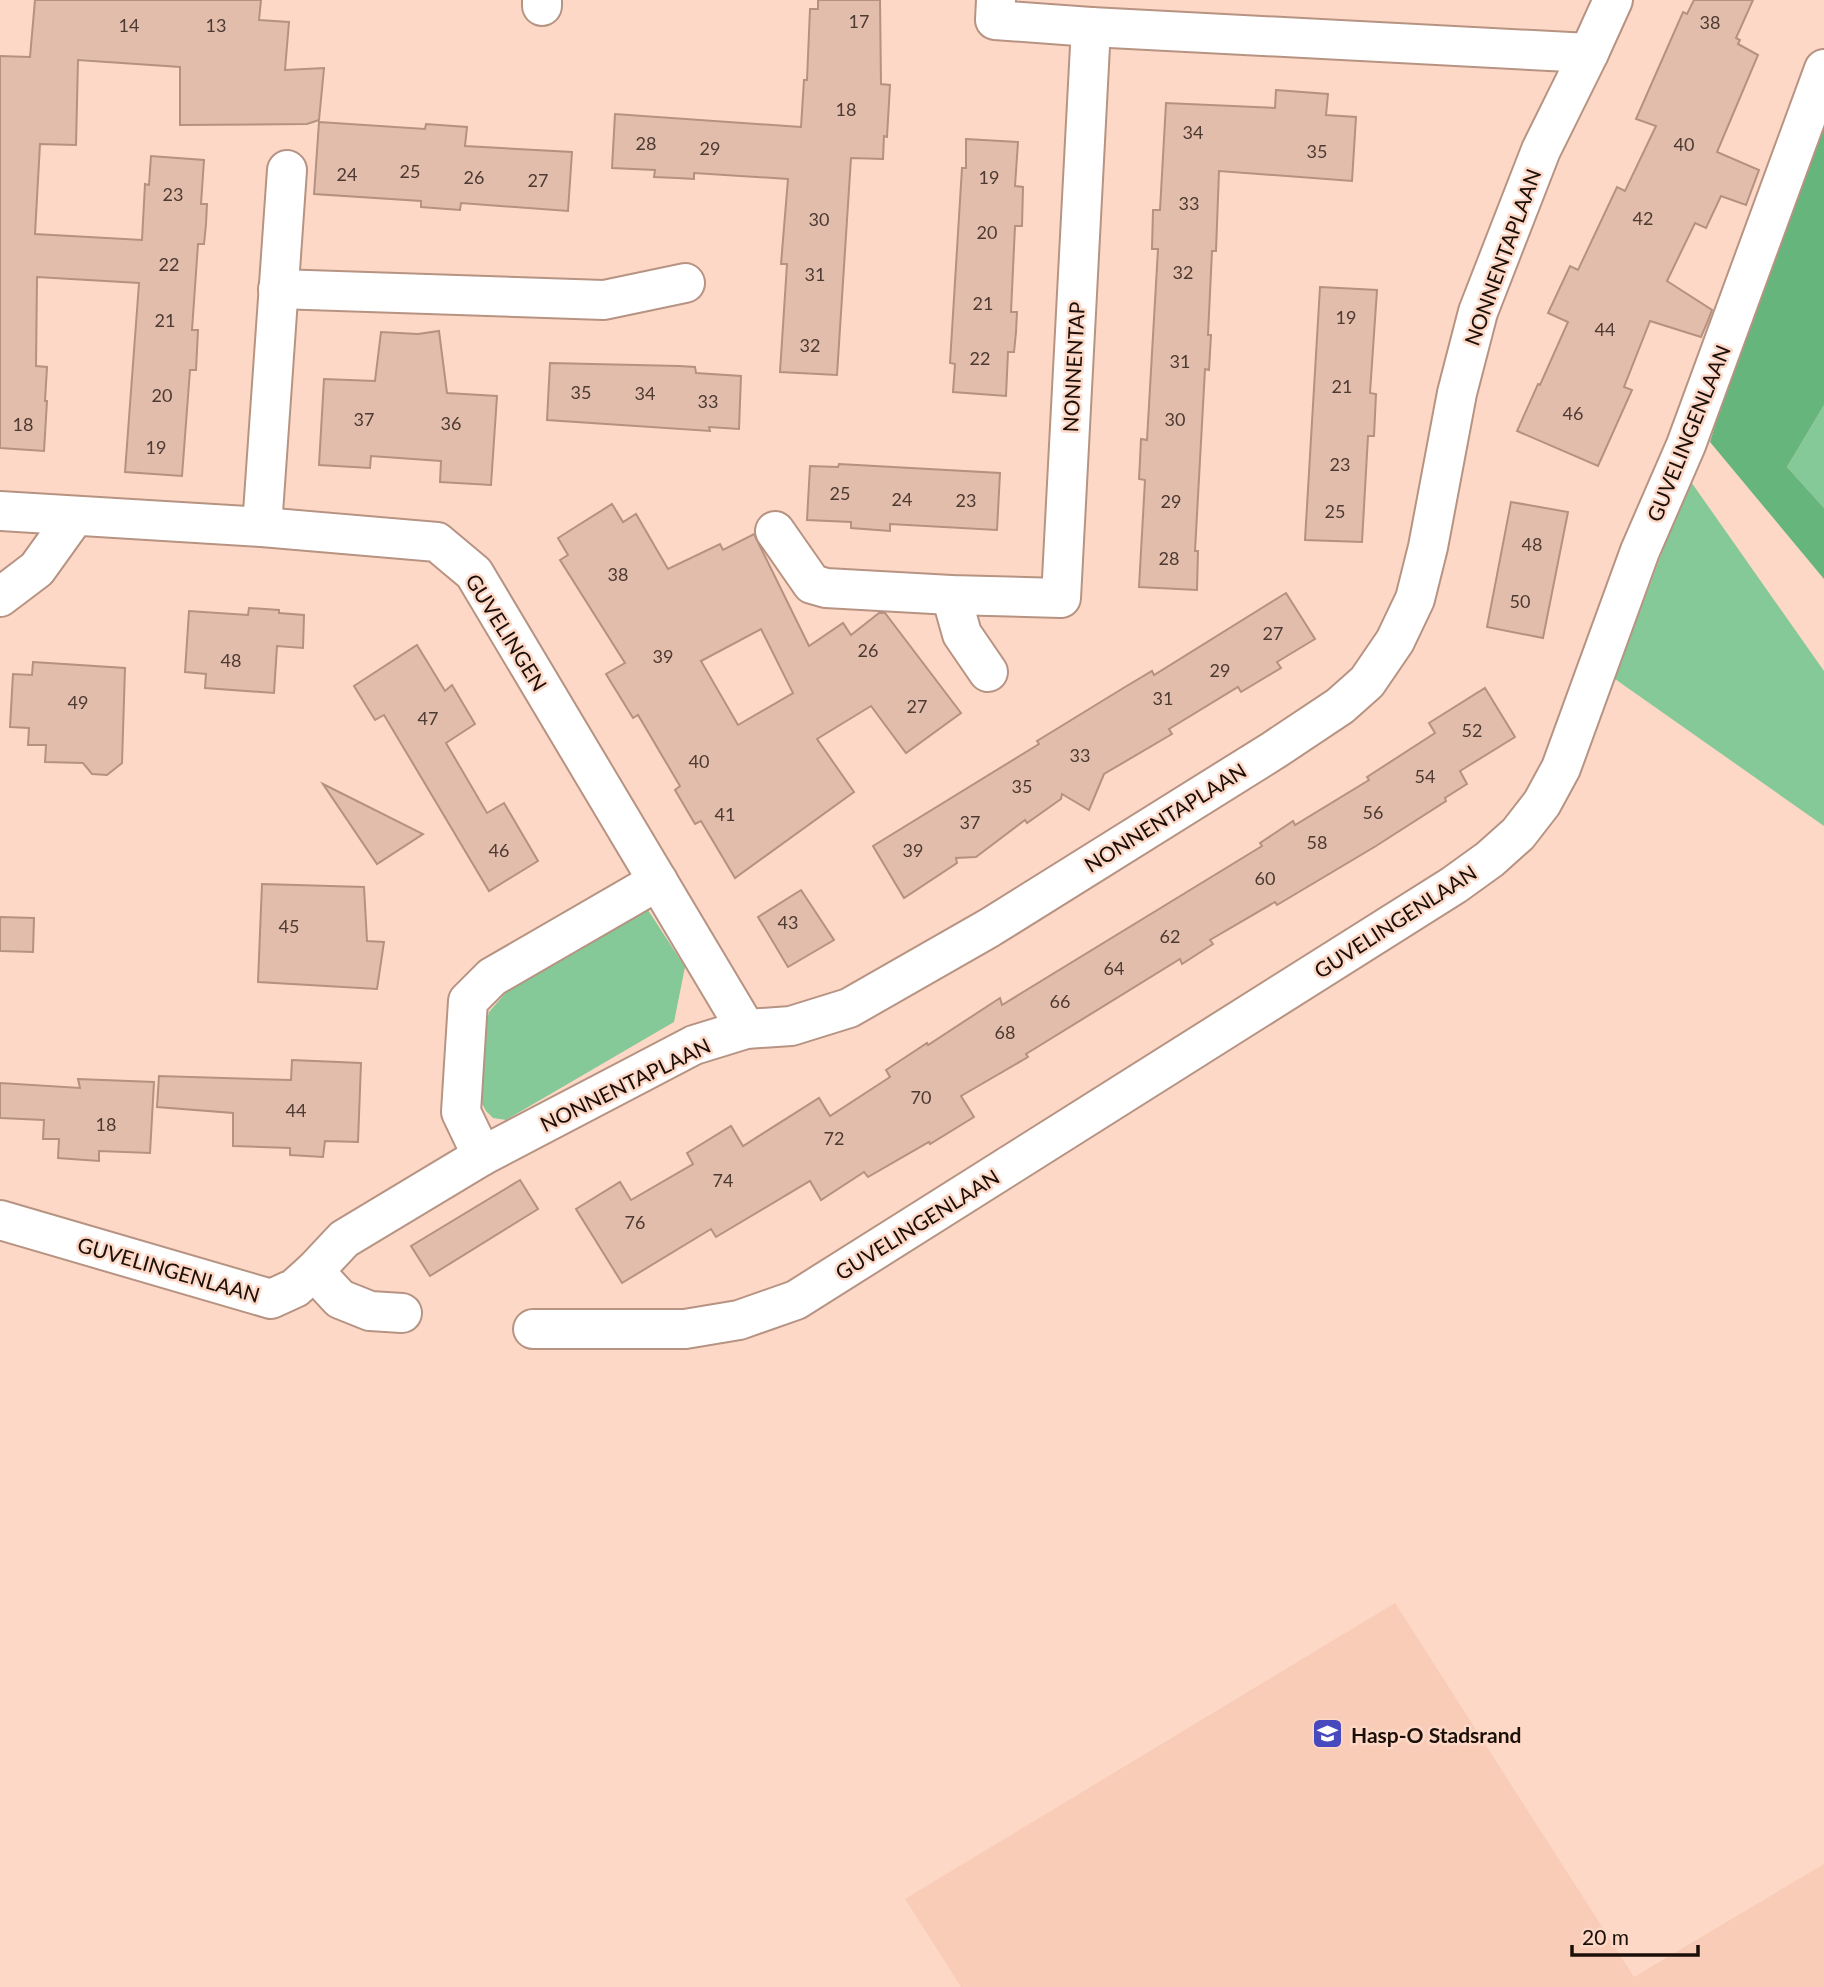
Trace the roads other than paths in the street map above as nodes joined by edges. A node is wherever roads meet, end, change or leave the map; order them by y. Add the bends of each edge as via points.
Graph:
1 (996, 0) edge
2 (1613, 0) edge
3 (1091, 27) junction
4 (1589, 52) junction
5 (1824, 69) edge
6 (287, 170) dead end
7 (685, 283) dead end
8 (278, 289) junction
9 (0, 511) edge
10 (75, 516) junction
11 (262, 527) junction
12 (775, 531) dead end
13 (951, 595) junction
14 (0, 597) edge
15 (988, 672) dead end
16 (658, 881) junction
17 (746, 1029) junction
18 (482, 1156) junction
19 (0, 1220) edge
20 (314, 1271) junction
21 (402, 1313) dead end
22 (533, 1329) dead end

1 - 3 street via 995,20
2 - 4 street, NONNENTAPLAAN
3 - 4 street
3 - 13 street, NONNENTAP via 1061,598
4 - 17 street, NONNENTAPLAAN via 1541,150 1478,312 1415,599 1395,641 1367,682 1340,706 1273,750 989,928 849,1008 791,1026
5 - 22 street, GUVELINGENLAAN via 1561,768 1518,834 1454,885 796,1300 739,1320 685,1329
6 - 8 street
7 - 8 street via 604,300
8 - 11 street
9 - 10 street, GUVELINGEN
10 - 11 street, GUVELINGEN
10 - 14 street via 37,569
11 - 16 street, GUVELINGEN via 437,542 474,573
12 - 13 street, NONNENTAP via 812,584 864,592
13 - 15 street via 962,634
16 - 17 street, GUVELINGEN
16 - 18 street via 492,977 468,1001 461,1112
17 - 18 street, NONNENTAPLAAN via 694,1045
18 - 20 street, NONNENTAPLAAN via 344,1239
19 - 20 street, GUVELINGENLAAN via 271,1299 295,1288
20 - 21 street via 340,1299 370,1311

